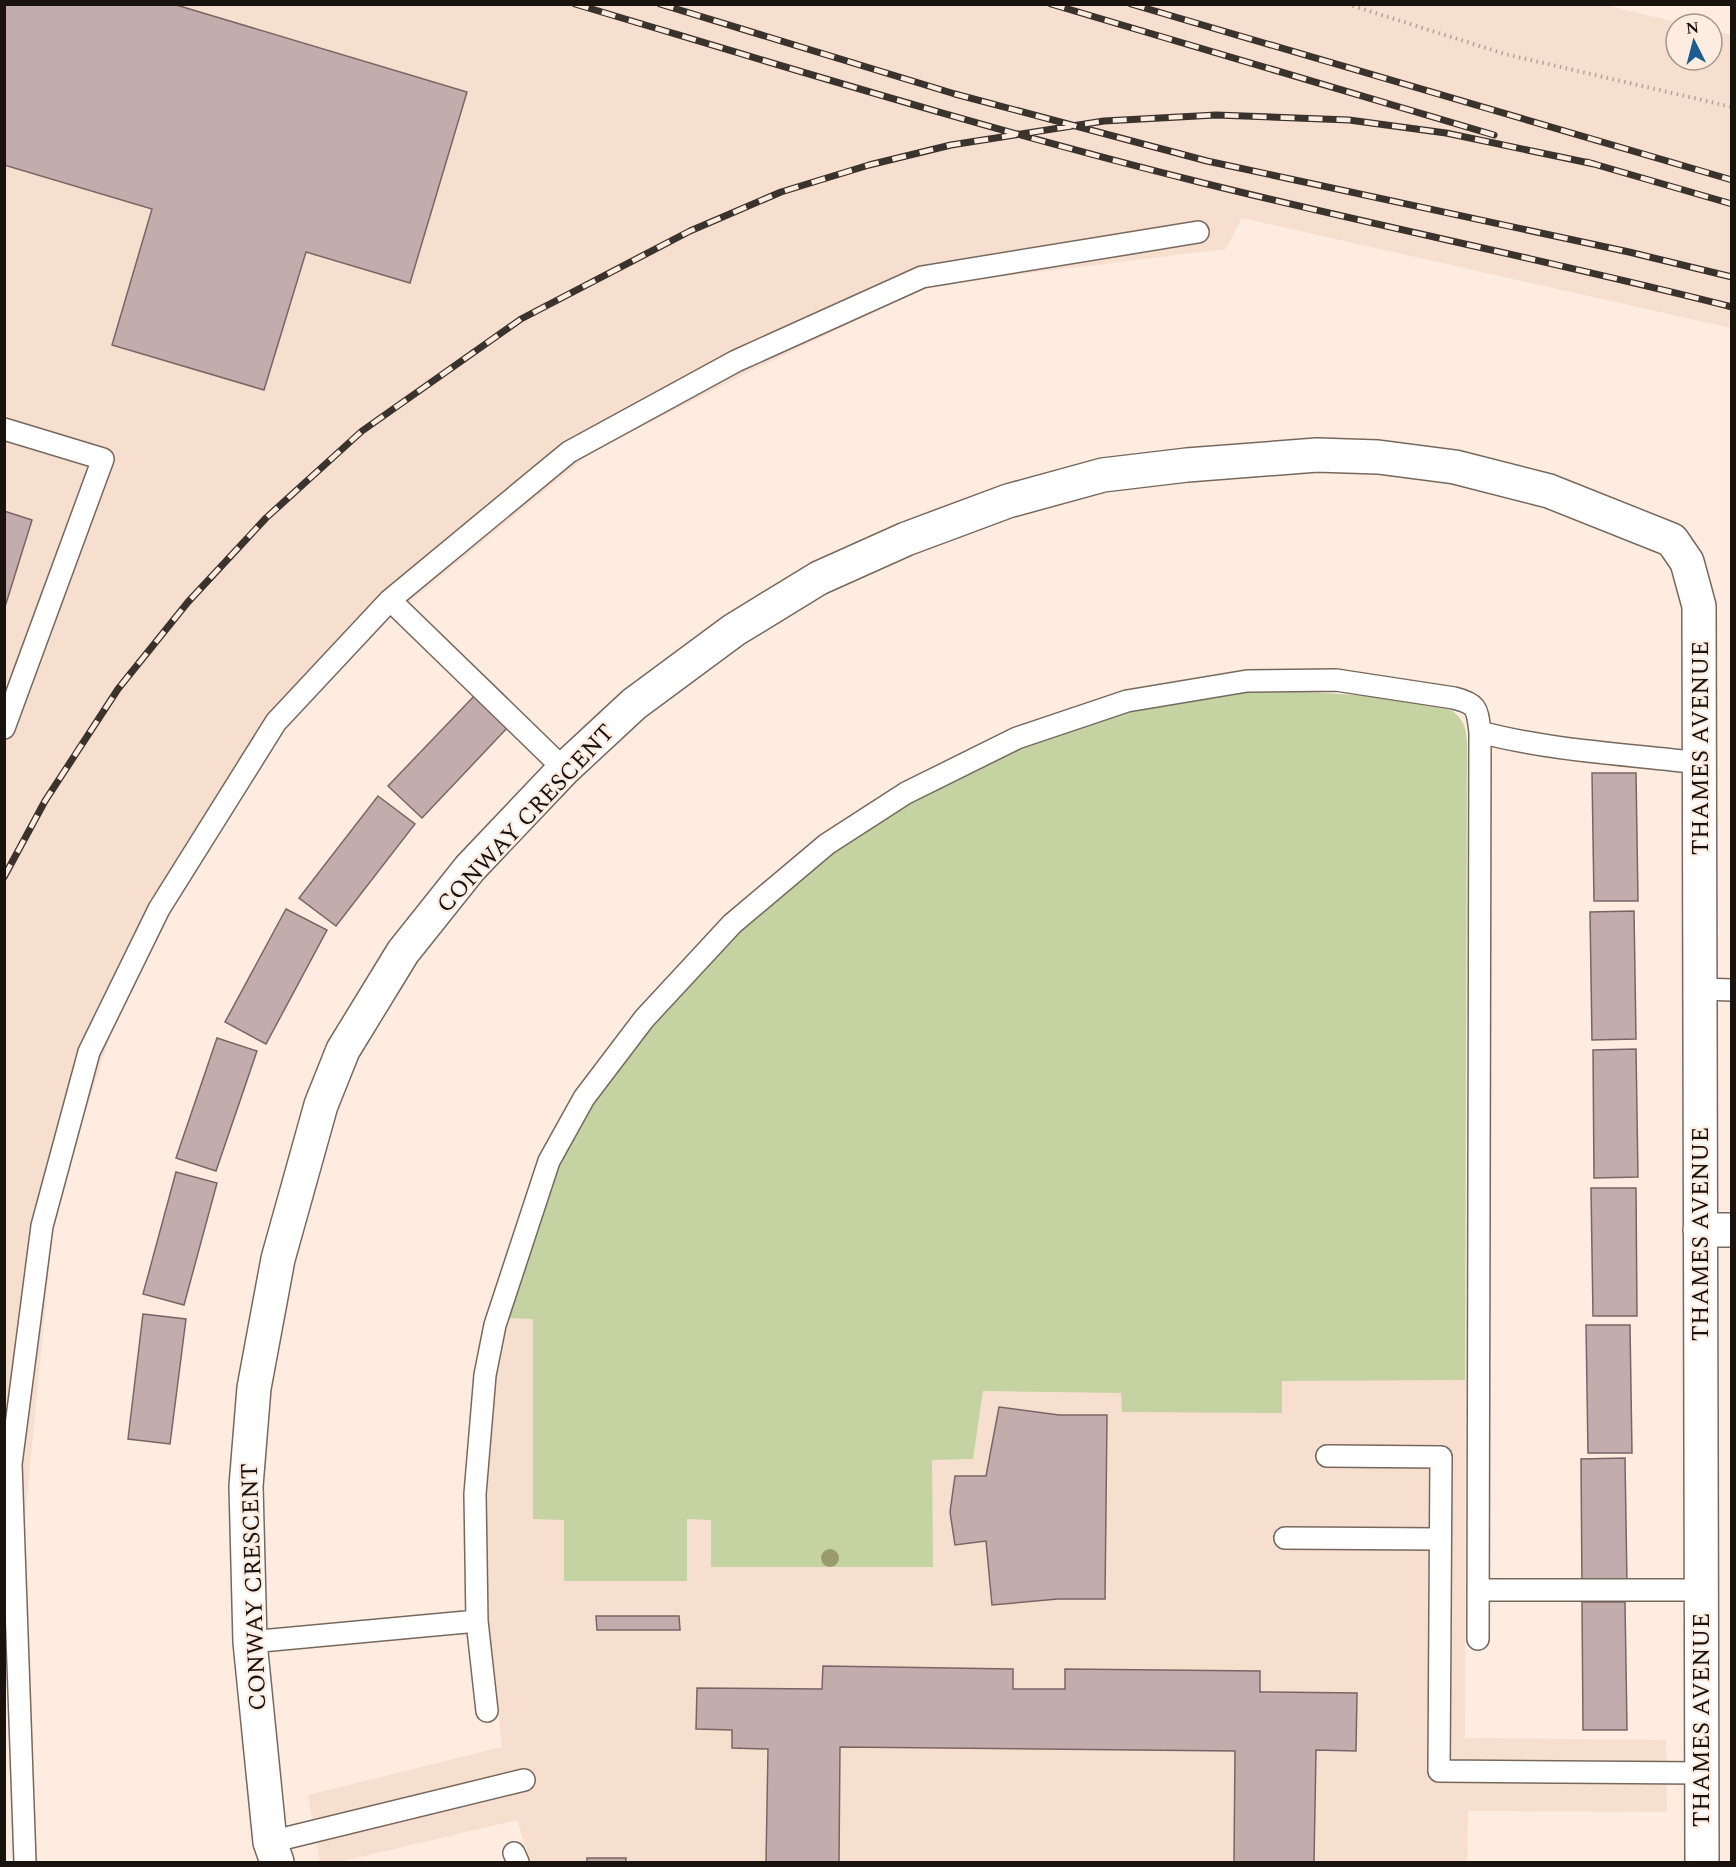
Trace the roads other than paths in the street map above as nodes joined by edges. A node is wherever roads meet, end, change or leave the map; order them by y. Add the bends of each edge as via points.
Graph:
1 (1198, 232) dead end
2 (4, 429) edge
3 (390, 600) junction
4 (1699, 606) joint
5 (4, 728) edge
6 (1480, 732) junction
7 (1700, 763) junction
8 (564, 769) junction
9 (1716, 989) edge
10 (1716, 1230) edge
11 (1327, 1456) dead end
12 (1285, 1538) dead end
13 (1440, 1539) junction
14 (1478, 1590) junction
15 (1701, 1590) junction
16 (477, 1621) junction
17 (1478, 1639) dead end
18 (250, 1642) junction
19 (487, 1711) dead end
20 (1702, 1773) junction
21 (524, 1780) dead end
22 (273, 1852) edge
23 (26, 1863) edge
24 (1702, 1863) edge

1 - 3 lane via 922,277 736,361 570,452
2 - 5 lane via 103,459
3 - 8 lane
3 - 23 lane via 276,722 159,909 89,1052 42,1226 11,1464
4 - 7 street, THAMES AVENUE
4 - 8 street, CONWAY CRESCENT via 1687,562 1672,540 1549,491 1455,467 1378,457 1317,455 1103,475 1008,501 906,539 819,578 734,630 661,683
6 - 7 lane via 1542,744
6 - 14 lane
6 - 16 lane via 1478,711 1469,701 1336,680 1247,681 1127,700 1017,738 906,793 826,844 732,924 644,1019 584,1098 549,1161 495,1325 485,1375 475,1494
7 - 9 street, THAMES AVENUE
8 - 18 street, CONWAY CRESCENT via 470,868 403,952 343,1050 321,1105 278,1259 254,1388 246,1486
9 - 10 street, THAMES AVENUE
10 - 15 street, THAMES AVENUE
11 - 13 lane via 1441,1457
12 - 13 lane
13 - 20 lane via 1439,1771
14 - 15 lane
14 - 17 lane
15 - 20 street, THAMES AVENUE
16 - 18 lane
16 - 19 lane
18 - 22 street, CONWAY CRESCENT
20 - 24 street, THAMES AVENUE
21 - 22 lane

